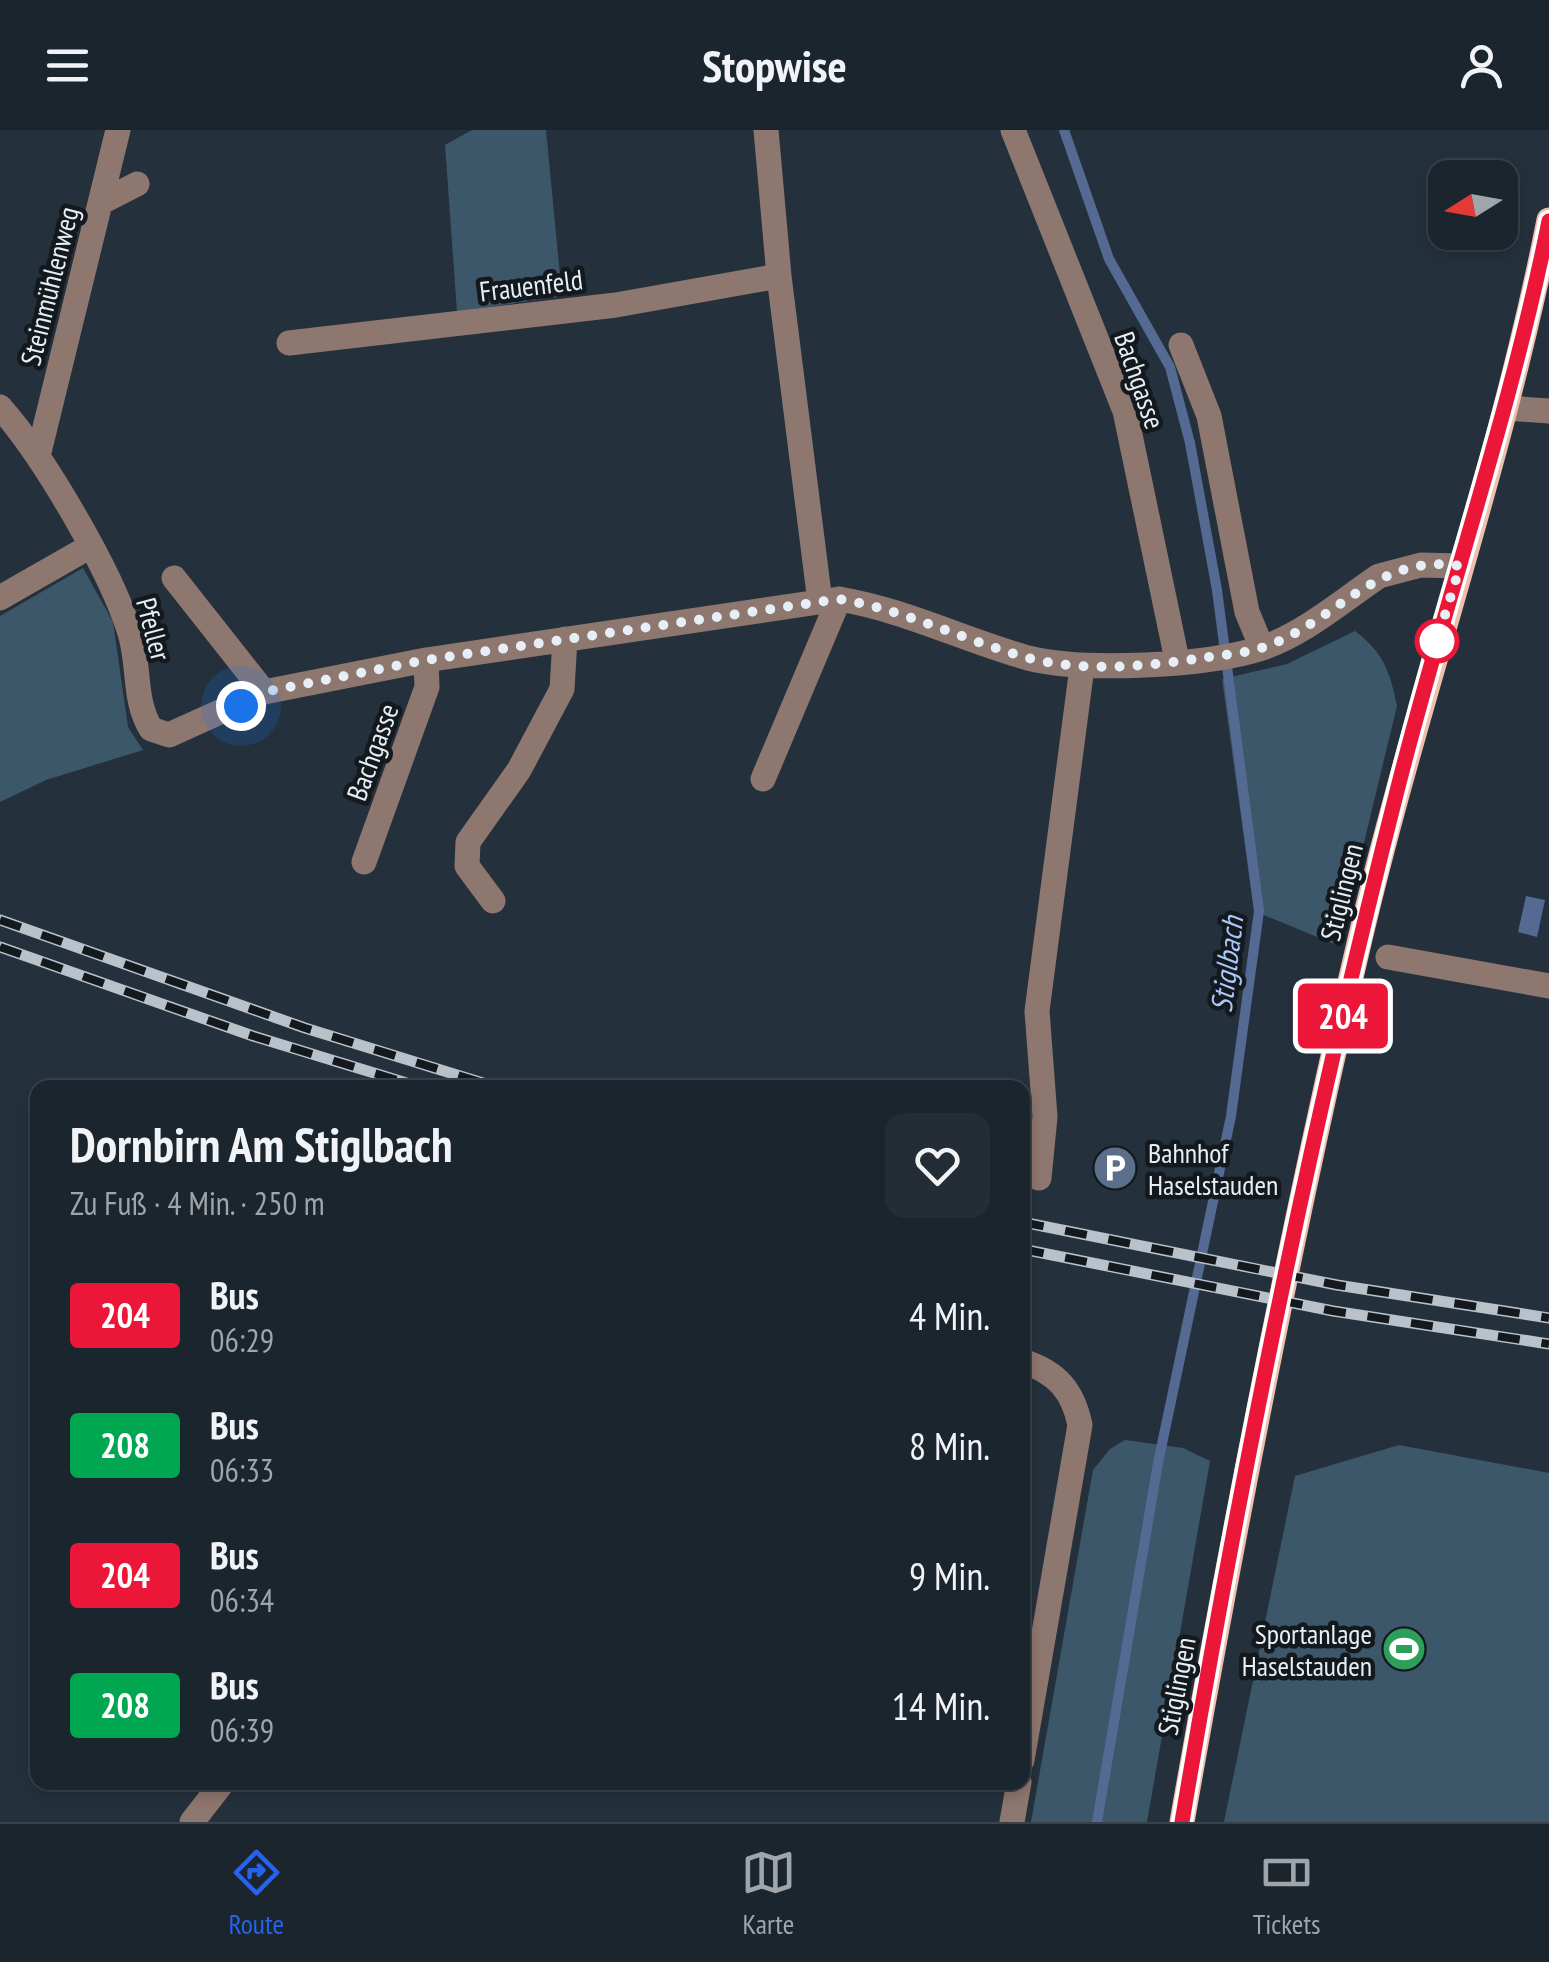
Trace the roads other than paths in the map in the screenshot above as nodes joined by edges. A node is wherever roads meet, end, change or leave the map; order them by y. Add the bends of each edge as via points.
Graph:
1 (118, 130) edge
2 (766, 130) edge
3 (1013, 130) edge
4 (137, 184) dead end
5 (100, 204) junction
6 (1549, 220) edge
7 (778, 276) junction
8 (289, 343) dead end
9 (1181, 345) dead end
10 (0, 407) edge
11 (1506, 408) junction
12 (1549, 411) edge
13 (38, 456) junction
14 (89, 547) junction
15 (1460, 566) junction
16 (174, 578) dead end
17 (0, 598) edge
18 (829, 600) junction
19 (565, 639) junction
20 (1251, 650) junction
21 (426, 660) junction
22 (1177, 660) junction
23 (1082, 668) junction
24 (264, 692) junction
25 (150, 729) joint
26 (763, 779) dead end
27 (364, 862) dead end
28 (493, 901) dead end
29 (1388, 957) dead end
30 (1549, 986) edge
31 (1039, 1178) dead end
32 (1030, 1363) edge
33 (1030, 1714) edge
34 (217, 1790) edge
35 (1018, 1790) edge
36 (192, 1822) edge
37 (1012, 1822) edge
38 (1182, 1822) edge

1 - 5 street, Steinmühlenweg
2 - 7 street
3 - 22 street, Bachgasse via 1125,410
4 - 5 street
5 - 13 street, Steinmühlenweg via 86,286
6 - 11 main road, Stiglingen
7 - 8 street, Frauenfeld via 616,304
7 - 18 street
9 - 20 street via 1209,416
10 - 13 street, Pfeller
11 - 12 street
11 - 15 main road, Stiglingen
13 - 14 street, Pfeller
14 - 17 street
14 - 25 street, Pfeller via 131,636 141,713
15 - 20 street, Bachgasse via 1422,565 1379,576
15 - 38 main road, Stiglingen via 1360,939
16 - 24 street
18 - 19 street, Bachgasse
18 - 23 street, Bachgasse via 879,606 1028,658
18 - 26 street
19 - 21 street, Bachgasse
19 - 28 street via 562,689 519,770 468,842 467,866
20 - 22 street, Bachgasse
21 - 24 street, Bachgasse
21 - 27 street, Bachgasse via 427,687
22 - 23 street, Bachgasse
23 - 31 street via 1037,1011 1051,1147
24 - 25 street, Bachgasse via 168,735
29 - 30 street
32 - 33 street via 1074,1397 1080,1425
34 - 36 street
35 - 37 street

